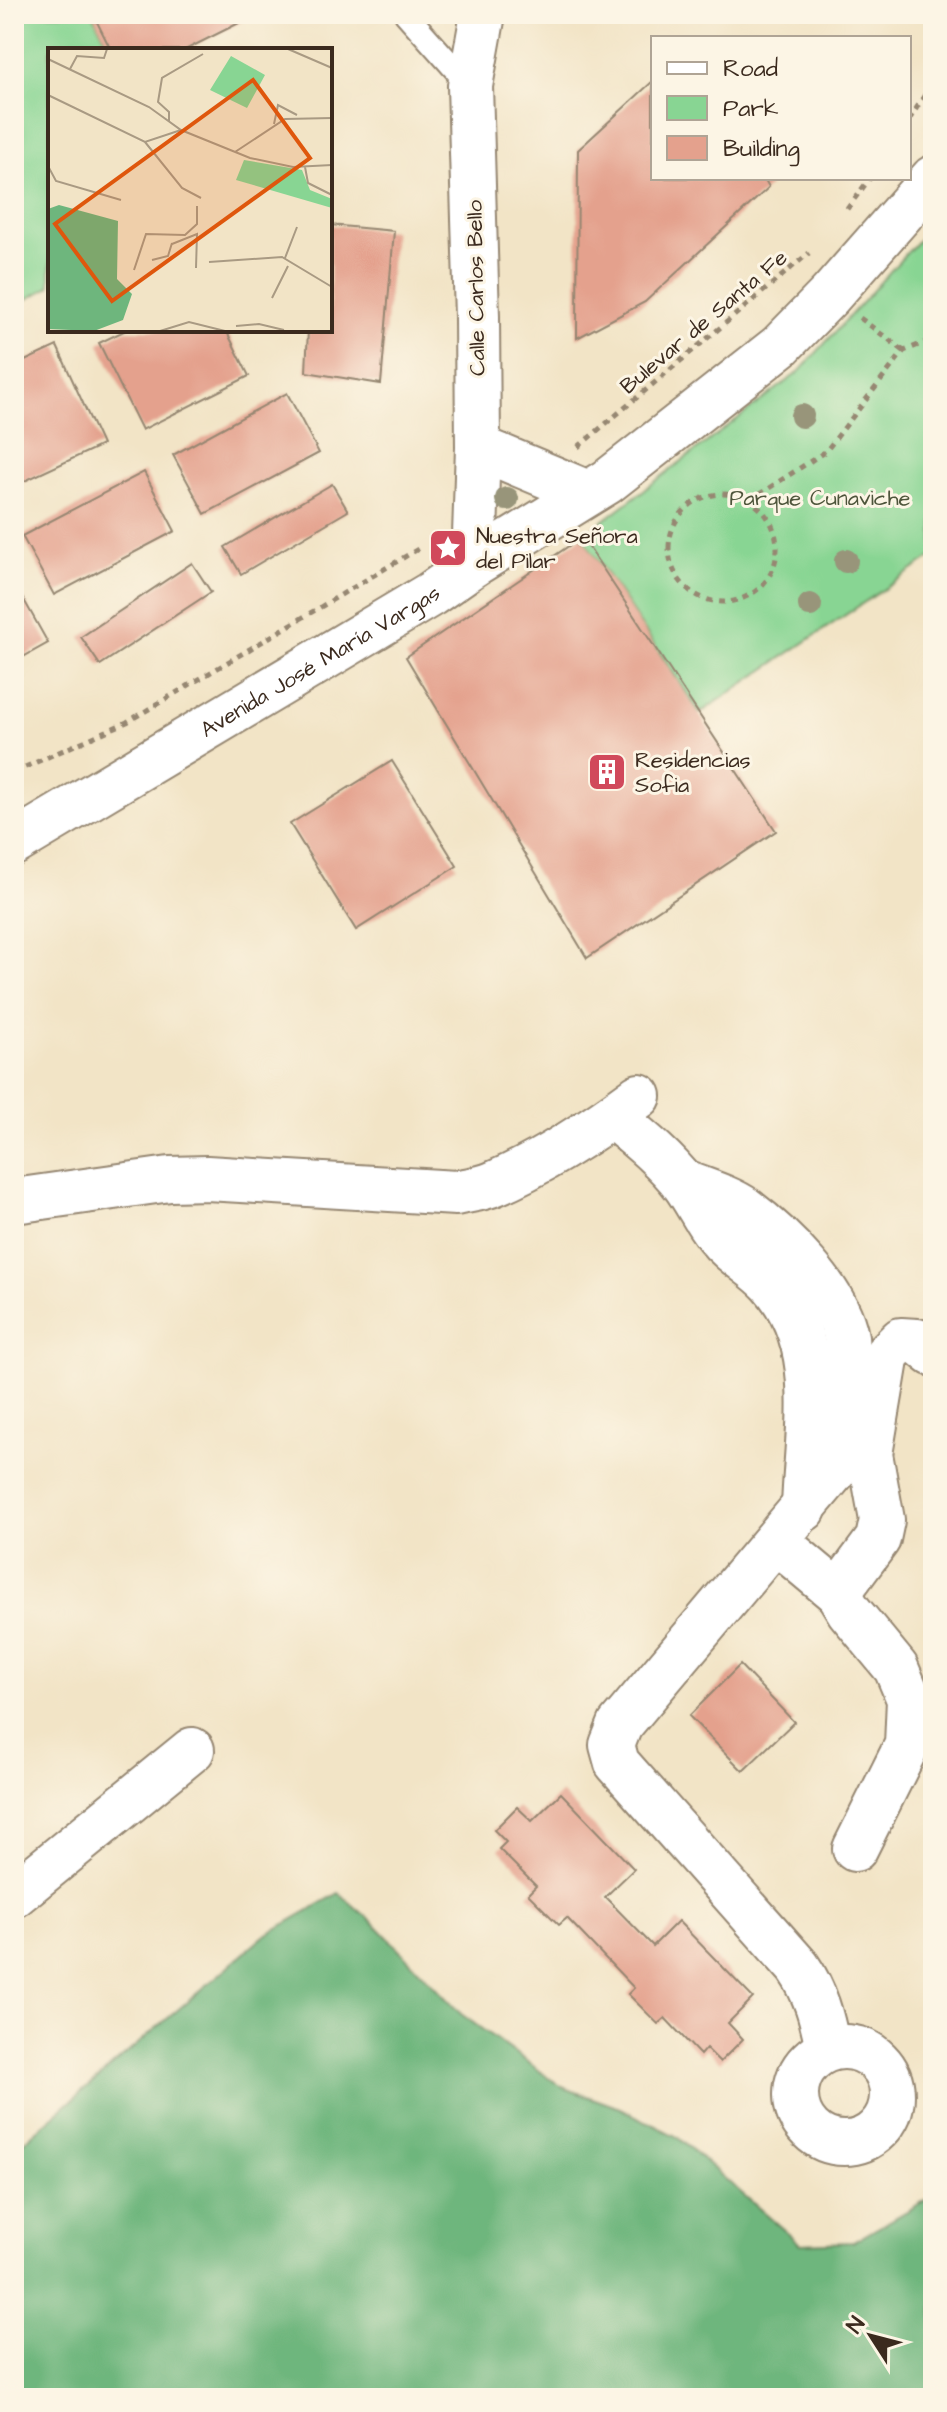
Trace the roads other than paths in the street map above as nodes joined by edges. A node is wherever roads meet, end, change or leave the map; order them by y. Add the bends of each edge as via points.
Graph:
1 (406, 14) edge
2 (483, 14) edge
3 (470, 86) junction
4 (933, 178) edge
5 (478, 447) junction
6 (588, 493) junction
7 (474, 564) junction
8 (14, 843) edge
9 (14, 1201) edge
10 (933, 1354) edge
11 (790, 1525) junction
12 (838, 1593) junction
13 (192, 1750) dead end
14 (855, 1849) dead end
15 (14, 1895) edge
16 (828, 2048) dead end

1 - 3 lane
2 - 3 street, Calle Carlos Bello
3 - 5 street, Calle Carlos Bello
4 - 6 street, Avenida José María Vargas via 780,346
5 - 6 street
5 - 7 street, Calle Carlos Bello
6 - 7 street, Avenida José María Vargas
7 - 8 street, Avenida José María Vargas
9 - 11 street via 207,1178 456,1193 489,1186 625,1106 643,1142 683,1182 743,1208 800,1259 833,1304
10 - 12 street via 917,1341 901,1340 887,1354 870,1454 880,1530
11 - 12 street
11 - 16 street via 620,1725 612,1745 617,1763 798,1967 819,2007
12 - 14 street via 896,1668 909,1699 907,1745
13 - 15 street

